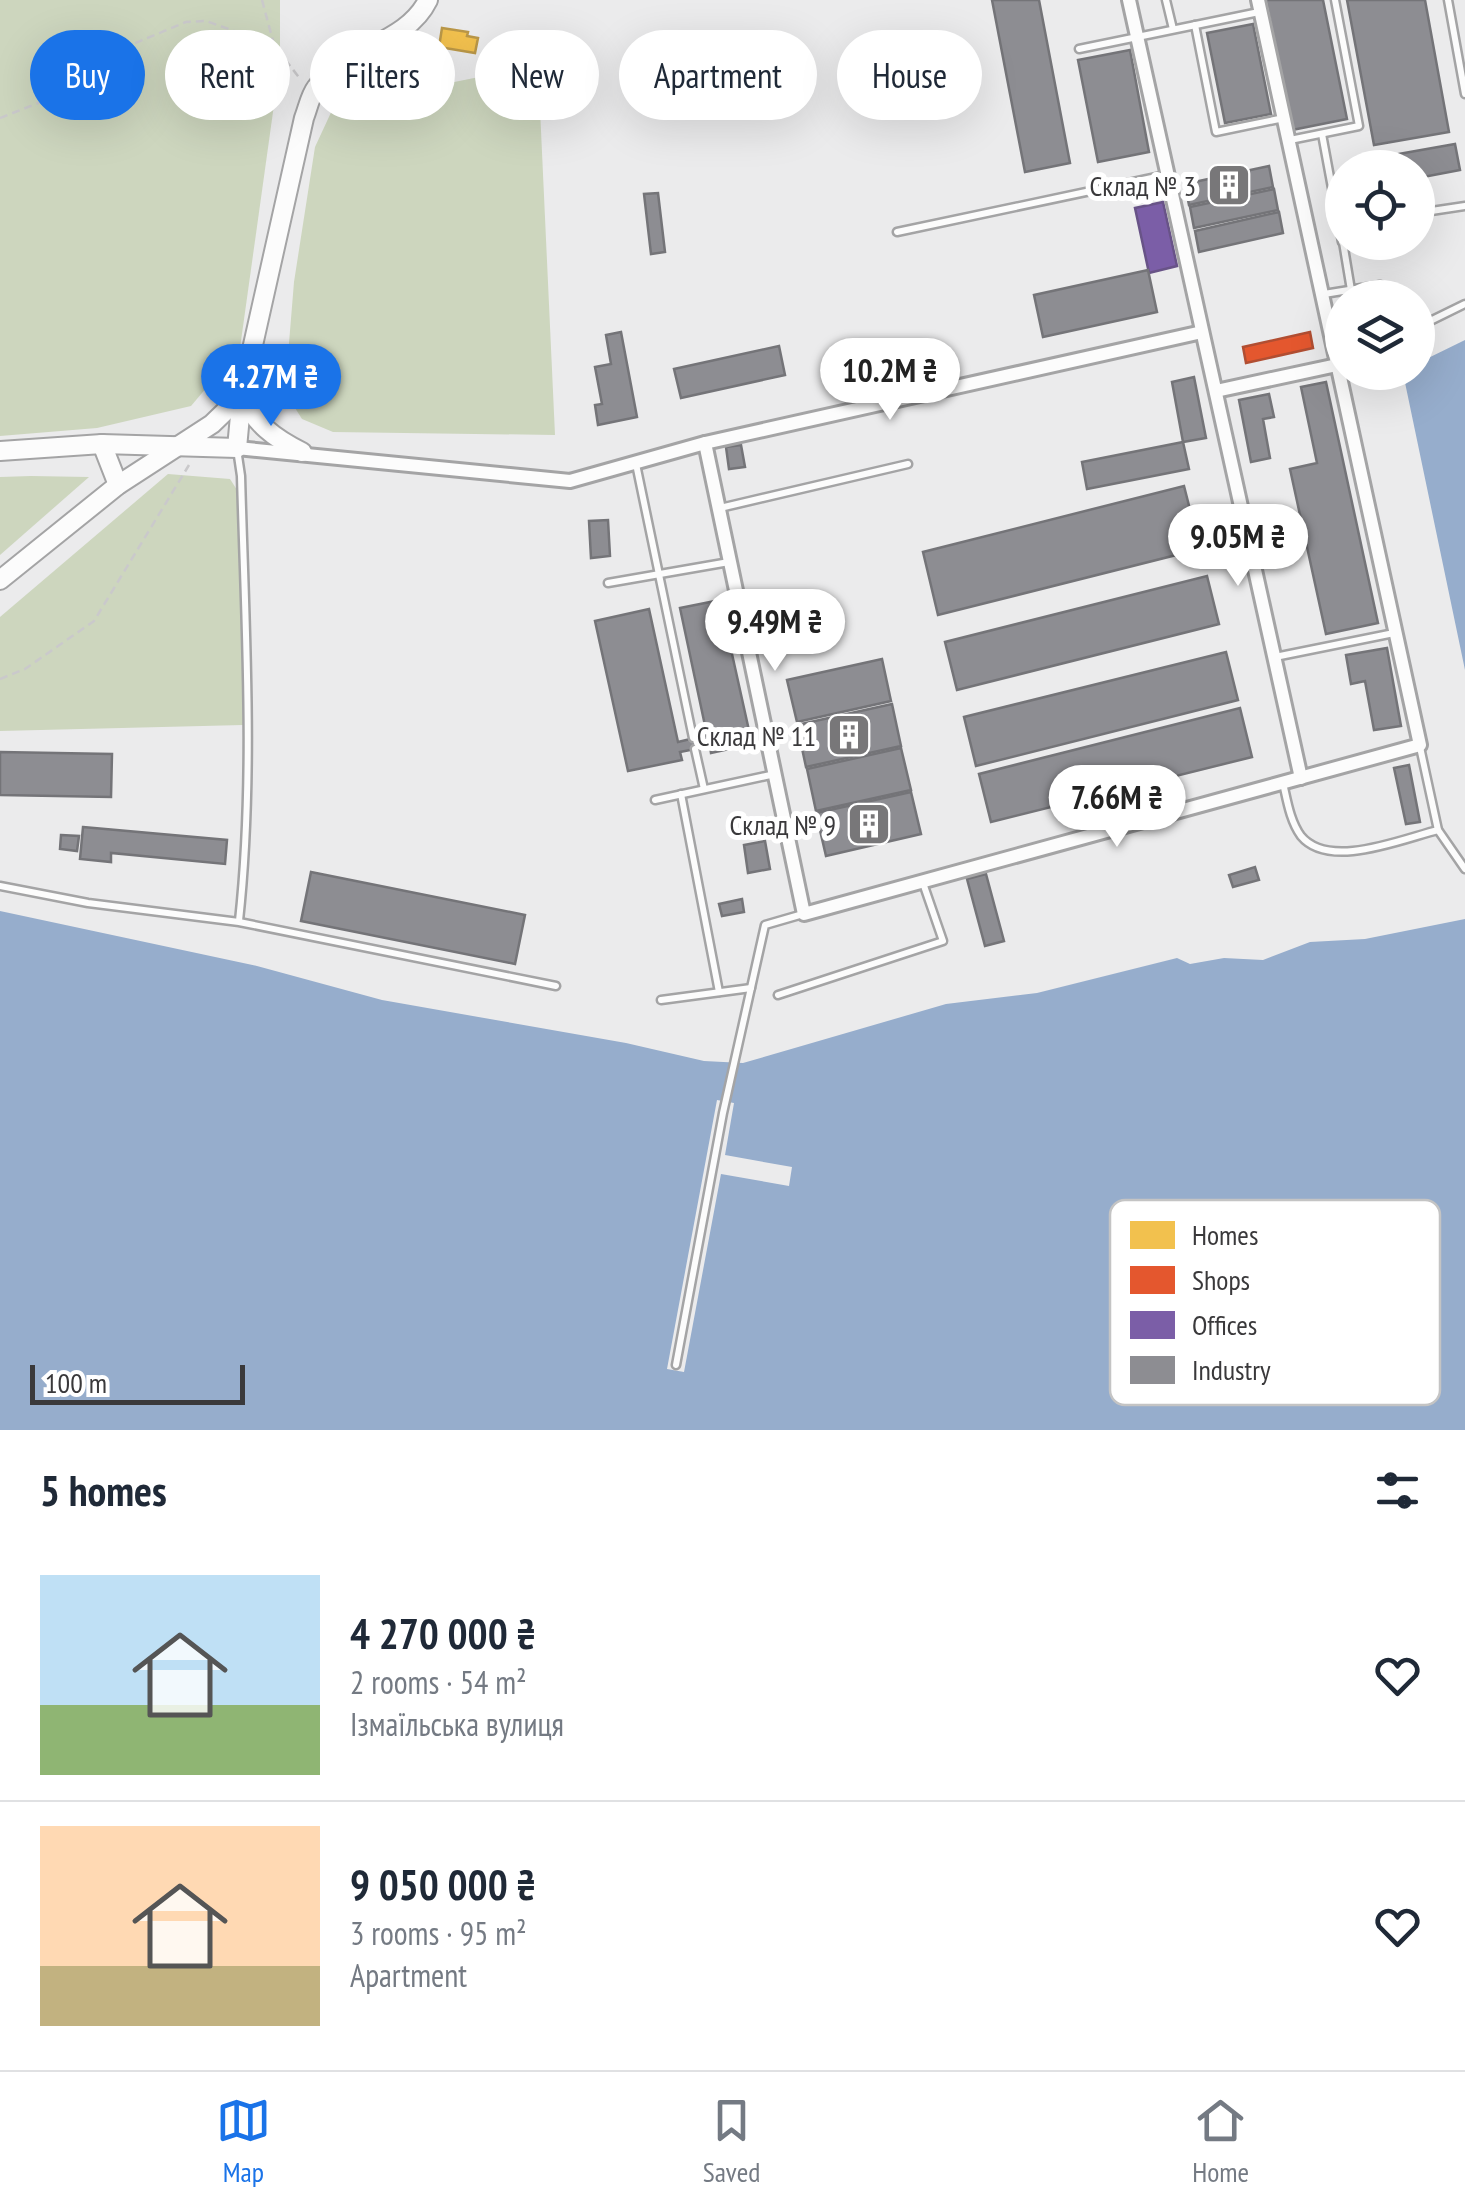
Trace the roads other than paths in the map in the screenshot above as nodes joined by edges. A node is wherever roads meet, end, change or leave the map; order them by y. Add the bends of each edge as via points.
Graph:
1 (428, 0) edge
2 (1129, 0) edge
3 (1166, 0) edge
4 (1335, 0) edge
5 (1448, 0) edge
6 (1259, 6) edge
7 (1194, 25) junction
8 (1173, 29) junction
9 (1137, 37) junction
10 (1080, 48) dead end
11 (1465, 94) edge
12 (1284, 118) junction
13 (1322, 134) junction
14 (1289, 140) junction
15 (1325, 150) edge
16 (1168, 175) junction
17 (1465, 206) edge
18 (1435, 210) edge
19 (898, 232) dead end
20 (1322, 294) junction
21 (1325, 294) edge
22 (1465, 304) edge
23 (1325, 306) edge
24 (1435, 319) edge
25 (1202, 332) junction
26 (1325, 367) edge
27 (1345, 390) edge
28 (1216, 391) junction
29 (242, 394) junction
30 (705, 443) junction
31 (102, 444) junction
32 (184, 444) junction
33 (237, 448) junction
34 (0, 451) edge
35 (302, 452) junction
36 (636, 462) junction
37 (908, 464) dead end
38 (118, 485) junction
39 (719, 508) junction
40 (730, 562) junction
41 (660, 574) junction
42 (0, 580) edge
43 (608, 583) dead end
44 (1395, 632) junction
45 (1274, 657) junction
46 (693, 738) dead end
47 (1420, 746) junction
48 (695, 749) dead end
49 (774, 774) junction
50 (1301, 778) junction
51 (1283, 783) junction
52 (704, 789) junction
53 (681, 794) junction
54 (655, 800) dead end
55 (1438, 830) junction
56 (1465, 869) edge
57 (923, 882) junction
58 (0, 886) edge
59 (804, 914) junction
60 (240, 922) junction
61 (556, 986) dead end
62 (751, 988) junction
63 (719, 992) junction
64 (778, 995) dead end
65 (661, 1000) dead end
66 (676, 1365) dead end

1 - 29 street via 406,29 335,68 314,90
2 - 9 street
3 - 8 lane
4 - 13 lane via 1360,126
5 - 11 lane
6 - 7 lane
6 - 12 street
7 - 8 lane
7 - 12 lane via 1216,132
8 - 9 lane
9 - 10 lane
9 - 16 street
12 - 14 street
13 - 14 lane
13 - 15 lane
14 - 20 street
16 - 19 lane
16 - 25 street
17 - 18 lane
20 - 21 lane
20 - 23 street
22 - 24 lane
25 - 28 street
25 - 30 street
26 - 28 street
27 - 44 street
28 - 45 street
29 - 32 street
29 - 33 street
29 - 35 street via 262,428
30 - 36 street
30 - 39 street
31 - 32 street
31 - 34 street
31 - 38 street
32 - 33 street
32 - 38 street
33 - 35 street
33 - 60 lane via 249,742
35 - 36 street via 570,481
36 - 41 lane
37 - 39 lane
38 - 42 street
39 - 40 street
40 - 41 lane
40 - 49 street
41 - 43 lane
41 - 46 lane
44 - 45 lane
44 - 47 street
45 - 50 street
47 - 50 street
47 - 55 lane
48 - 52 lane
49 - 52 lane
49 - 59 street
50 - 51 street
51 - 55 lane via 1300,834 1326,852
51 - 57 street
52 - 53 lane
53 - 54 lane
53 - 63 lane
55 - 56 lane
57 - 59 street
57 - 64 lane via 943,941
58 - 60 lane
59 - 62 lane via 765,925
60 - 61 lane
62 - 63 lane
62 - 66 lane
63 - 65 lane

